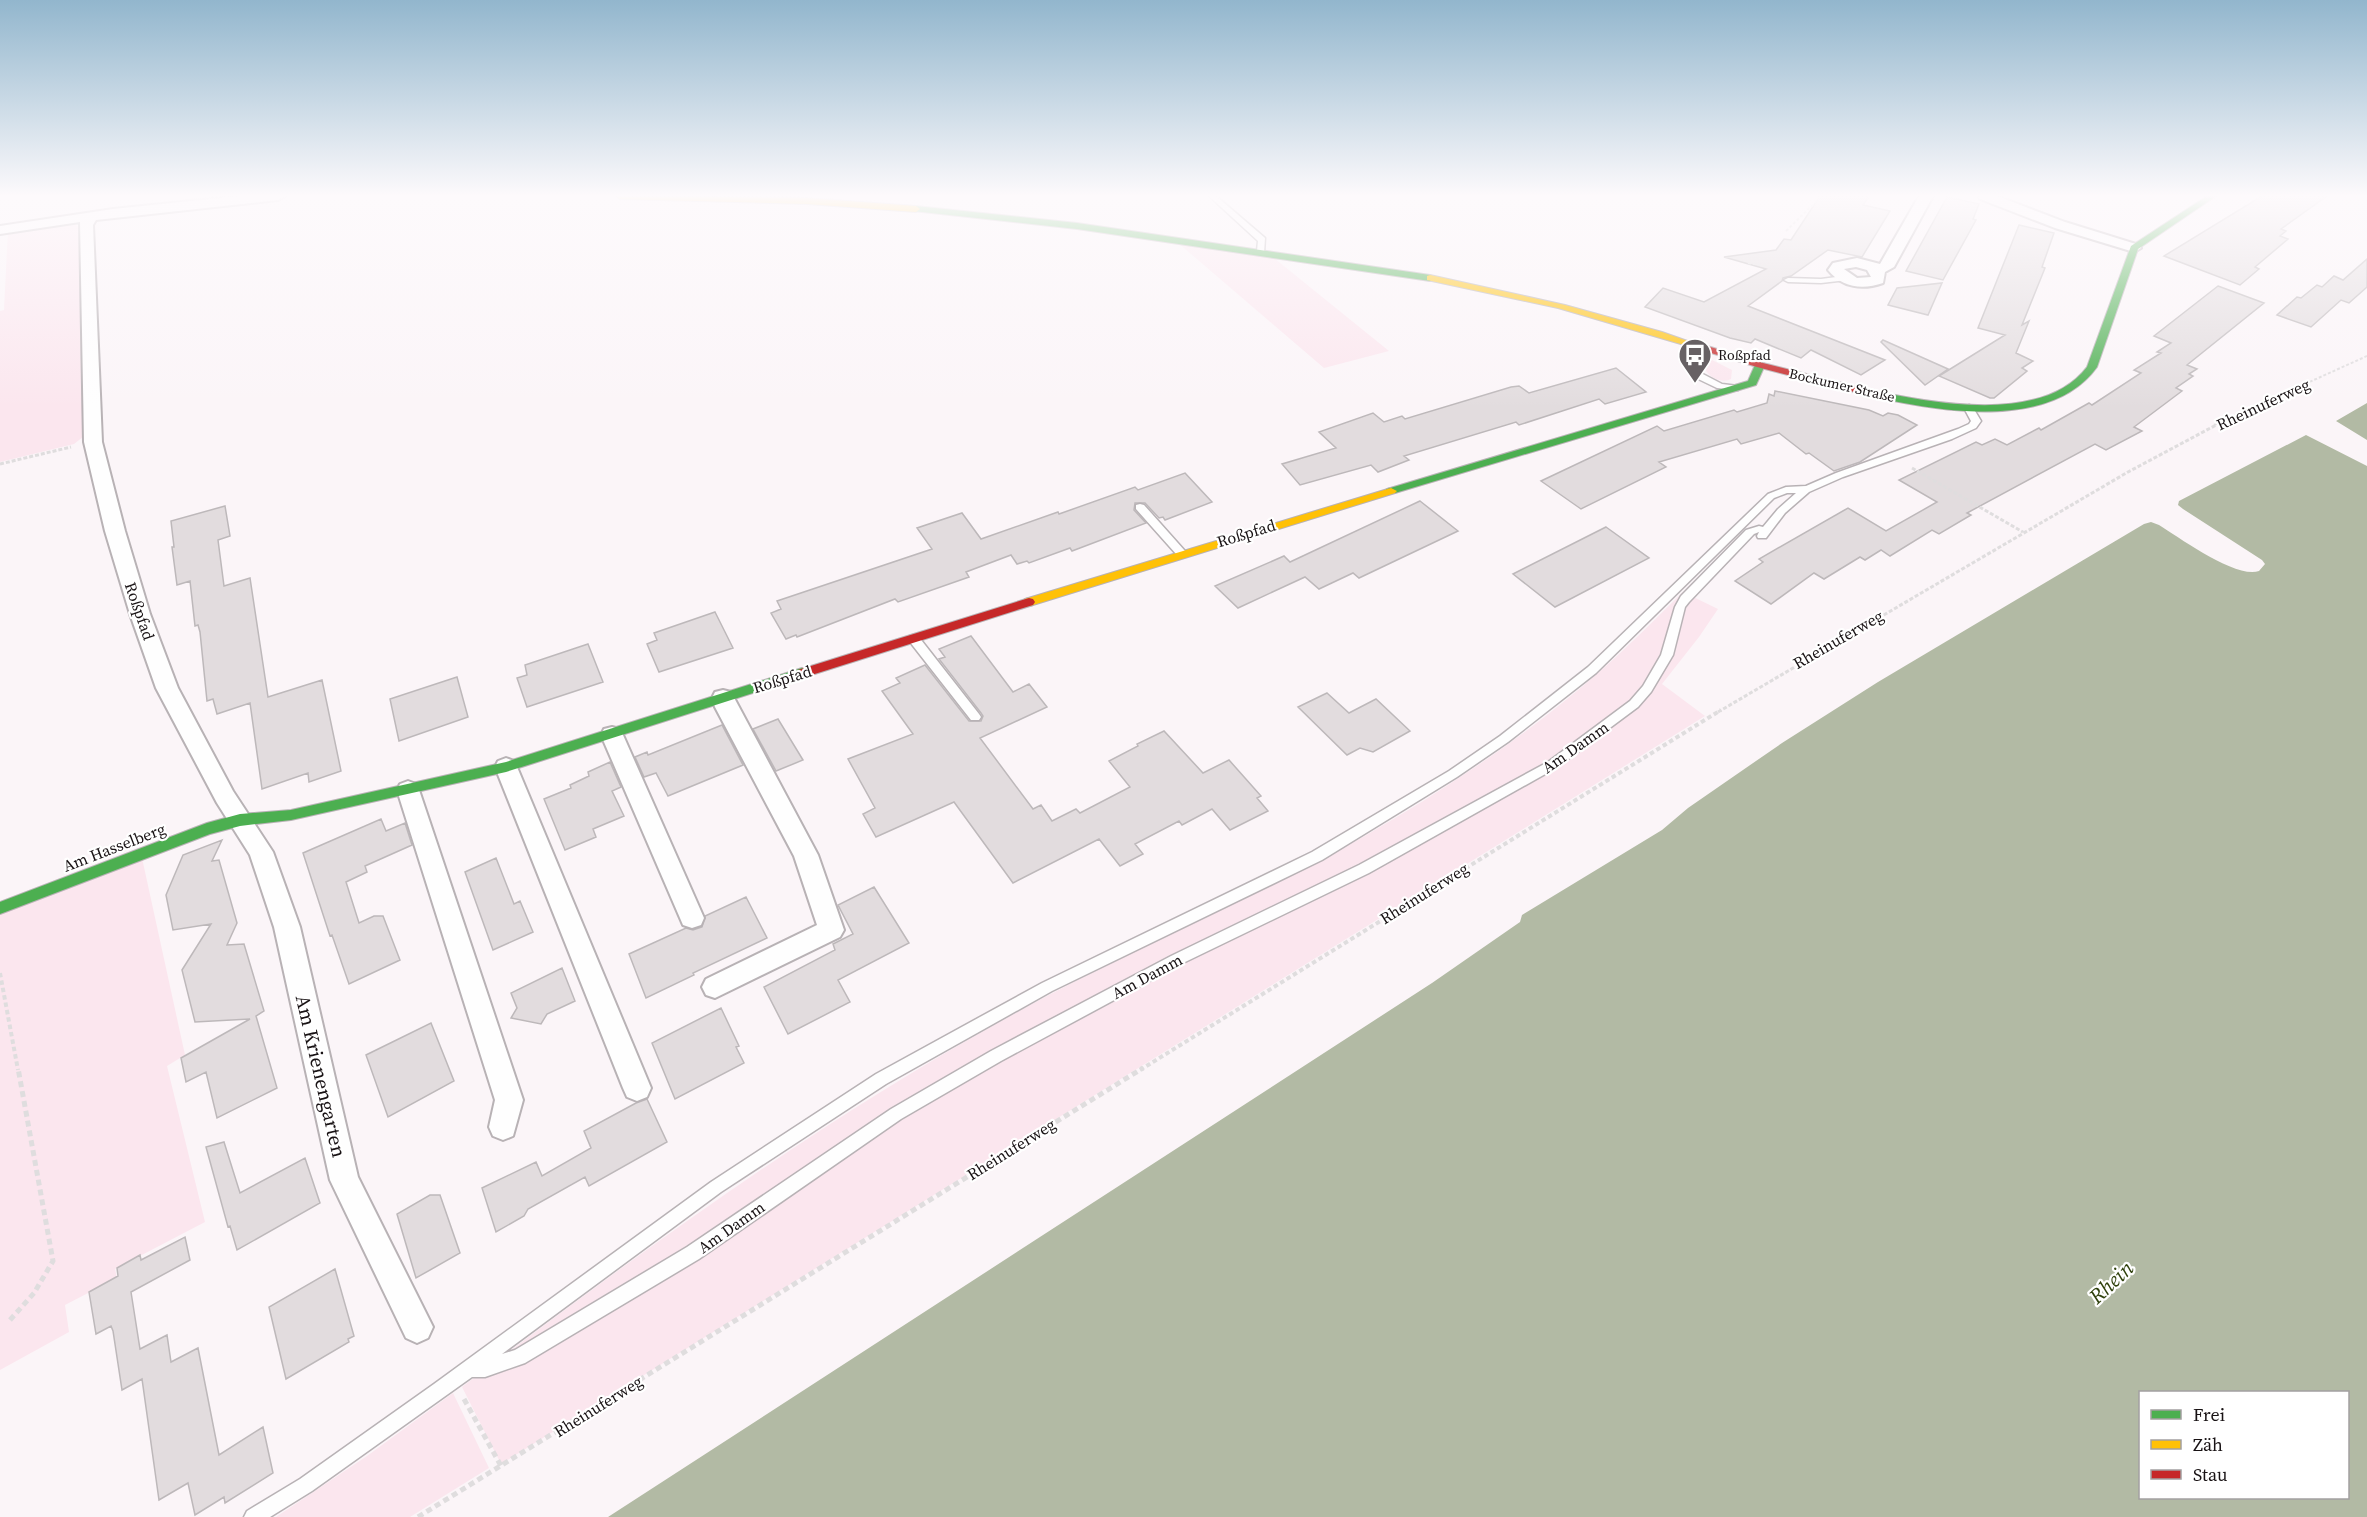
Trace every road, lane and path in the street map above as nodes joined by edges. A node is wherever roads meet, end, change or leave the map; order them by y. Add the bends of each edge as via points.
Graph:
1 (88, 267) edge
2 (1362, 267) edge
3 (1886, 267) edge
4 (2127, 267) edge
5 (1844, 278) joint
6 (1788, 280) dead end
7 (1710, 351) junction
8 (2367, 356) edge
9 (1761, 365) junction
10 (1737, 388) junction
11 (1969, 408) junction
12 (93, 442) junction
13 (1894, 457) junction
14 (0, 464) edge
15 (1807, 489) junction
16 (1140, 507) dead end
17 (2023, 532) junction
18 (1181, 553) junction
19 (914, 639) junction
20 (723, 698) junction
21 (975, 717) dead end
22 (612, 735) junction
23 (506, 767) junction
24 (408, 790) junction
25 (240, 820) junction
26 (0, 908) edge
27 (692, 918) dead end
28 (0, 973) edge
29 (715, 987) dead end
30 (636, 1088) dead end
31 (503, 1127) dead end
32 (10, 1320) dead end
33 (417, 1327) dead end
34 (469, 1368) junction
35 (453, 1380) junction
36 (501, 1466) junction
37 (253, 1517) edge
38 (418, 1517) edge

1 - 12 street, Roßpfad
2 - 7 street, Bockumer Straße via 1572,307
3 - 5 street via 1877,270 1880,277 1873,282
4 - 11 street, Bockumer Straße via 2092,367 2080,382 2058,395 2017,406
5 - 6 lane
7 - 9 street, Bockumer Straße
7 - 10 lane via 1697,357 1692,366 1695,374 1720,386
8 - 17 path, Rheinuferweg via 2215,425
9 - 10 street, Roßpfad via 1752,383
9 - 11 street, Bockumer Straße via 1879,395
10 - 18 street, Roßpfad
11 - 13 lane, Am Damm via 1976,421 1973,426
12 - 14 path
12 - 25 street, Roßpfad via 140,614 168,688
13 - 15 lane, Am Damm
13 - 17 path
15 - 34 lane via 1786,490 1771,496 1592,670 1453,774 1308,860 1047,987 882,1079 716,1187
15 - 34 lane, Am Damm via 1764,534 1759,529 1750,532 1685,599 1663,666 1634,704 1552,765 1364,869 1176,960 986,1062 896,1114 693,1253 519,1357 485,1369
16 - 18 lane
17 - 36 path, Rheinuferweg via 1771,679
18 - 19 street, Roßpfad
19 - 20 street, Roßpfad
19 - 21 lane
20 - 22 street, Roßpfad
20 - 29 street via 806,855 831,930
22 - 23 street, Roßpfad
22 - 27 street
23 - 24 street, Roßpfad
23 - 30 street
24 - 25 street, Roßpfad via 291,815
24 - 31 street via 508,1100
25 - 26 street, Am Hasselberg
25 - 33 street, Am Krienengarten via 261,852 287,927 344,1180
28 - 32 path via 53,1261 34,1296
34 - 35 lane
35 - 36 path
35 - 37 lane via 306,1485
36 - 38 path, Rheinuferweg

